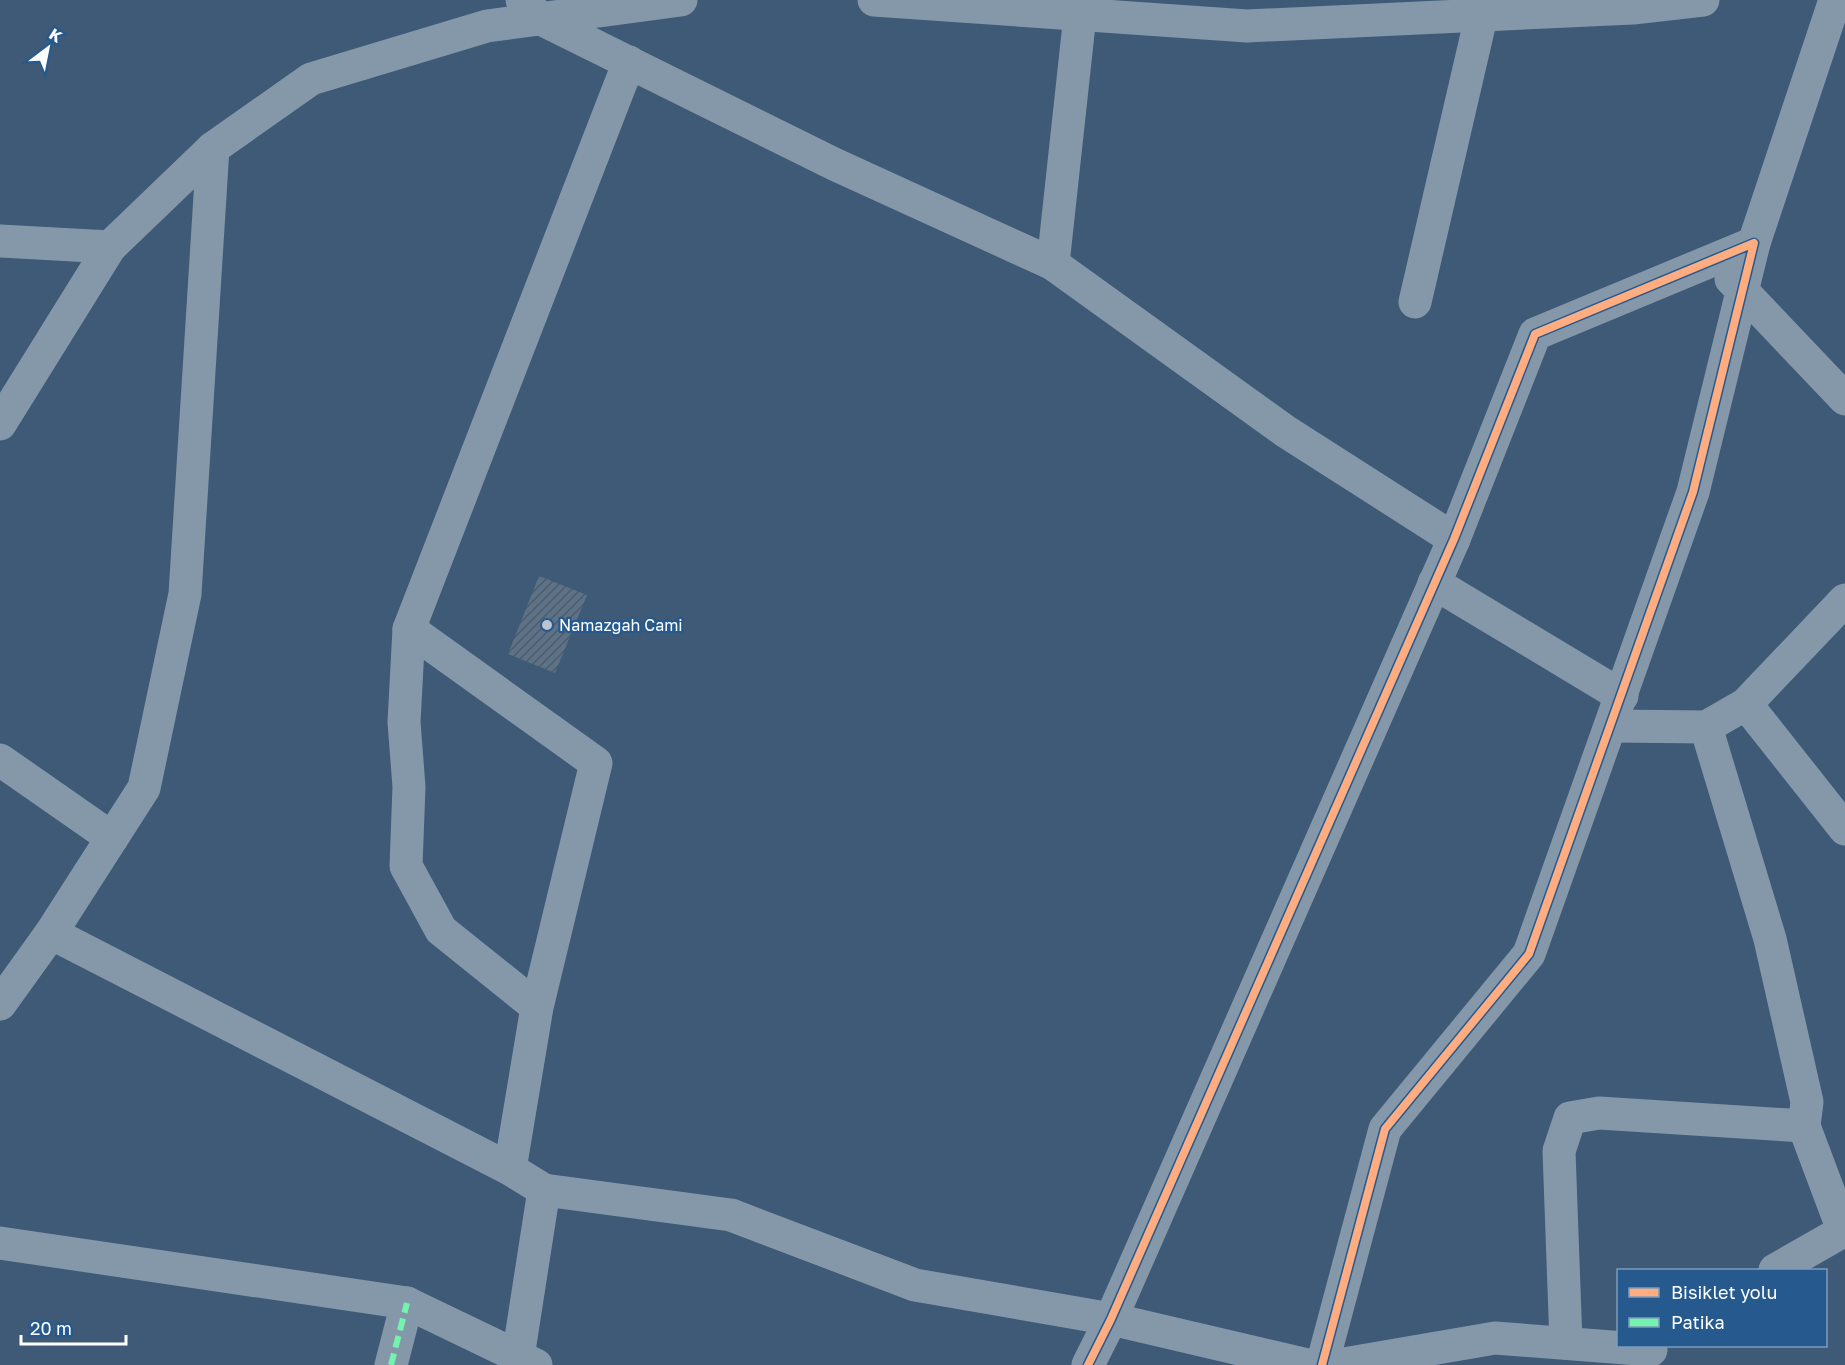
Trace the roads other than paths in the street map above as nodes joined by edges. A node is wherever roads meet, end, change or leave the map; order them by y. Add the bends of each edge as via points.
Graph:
1 (681, 0) edge
2 (873, 0) edge
3 (1703, 0) edge
4 (1835, 0) edge
5 (911, 1) edge
6 (532, 9) edge
7 (1482, 13) junction
8 (1080, 15) junction
9 (629, 62) junction
10 (213, 148) junction
11 (0, 241) edge
12 (1754, 243) junction
13 (110, 247) junction
14 (1713, 260) junction
15 (1053, 264) junction
16 (1742, 292) junction
17 (1415, 302) dead end
18 (1845, 399) edge
19 (0, 424) edge
20 (1454, 539) junction
21 (1434, 583) junction
22 (1845, 600) edge
23 (409, 628) junction
24 (1746, 704) junction
25 (1617, 711) junction
26 (1706, 727) junction
27 (0, 760) edge
28 (1845, 829) edge
29 (112, 838) junction
30 (51, 933) junction
31 (0, 1004) edge
32 (537, 1007) junction
33 (1804, 1126) junction
34 (510, 1169) junction
35 (544, 1190) junction
36 (1844, 1230) edge
37 (0, 1243) edge
38 (1777, 1269) edge
39 (407, 1303) junction
40 (1111, 1319) junction
41 (1566, 1343) junction
42 (1650, 1353) edge
43 (527, 1361) edge
44 (391, 1365) edge
45 (1088, 1365) edge
46 (1308, 1365) edge
47 (1322, 1365) edge
48 (1338, 1365) edge

1 - 6 street
2 - 5 street
3 - 7 street via 1633,8
4 - 12 street
5 - 8 street
6 - 9 street
6 - 10 street via 311,79
7 - 8 street via 1247,26
7 - 17 street
8 - 15 street
9 - 15 street via 834,164
9 - 23 street
10 - 13 street
10 - 29 street via 184,594 144,788
11 - 13 street
12 - 14 street
12 - 16 street
13 - 19 street
14 - 16 street
14 - 20 street via 1535,333
15 - 20 street via 1286,431
16 - 18 street
16 - 25 street via 1693,492
20 - 21 street
21 - 25 street
21 - 40 street
22 - 24 street
23 - 32 street via 404,722 409,787 406,867 441,930
23 - 32 street via 596,763
24 - 26 street
24 - 28 street
25 - 26 street
25 - 47 street via 1529,954 1385,1129
26 - 33 street via 1770,939 1807,1102
27 - 29 street
29 - 30 street
30 - 31 street
30 - 34 street
32 - 34 street
33 - 36 street
33 - 41 street via 1599,1113 1570,1118 1559,1151
34 - 35 street
35 - 40 street via 731,1215 915,1285
35 - 43 street
36 - 38 street
37 - 39 street
39 - 43 street
39 - 44 street
40 - 45 street
40 - 46 street
41 - 42 street
41 - 48 street via 1495,1338

